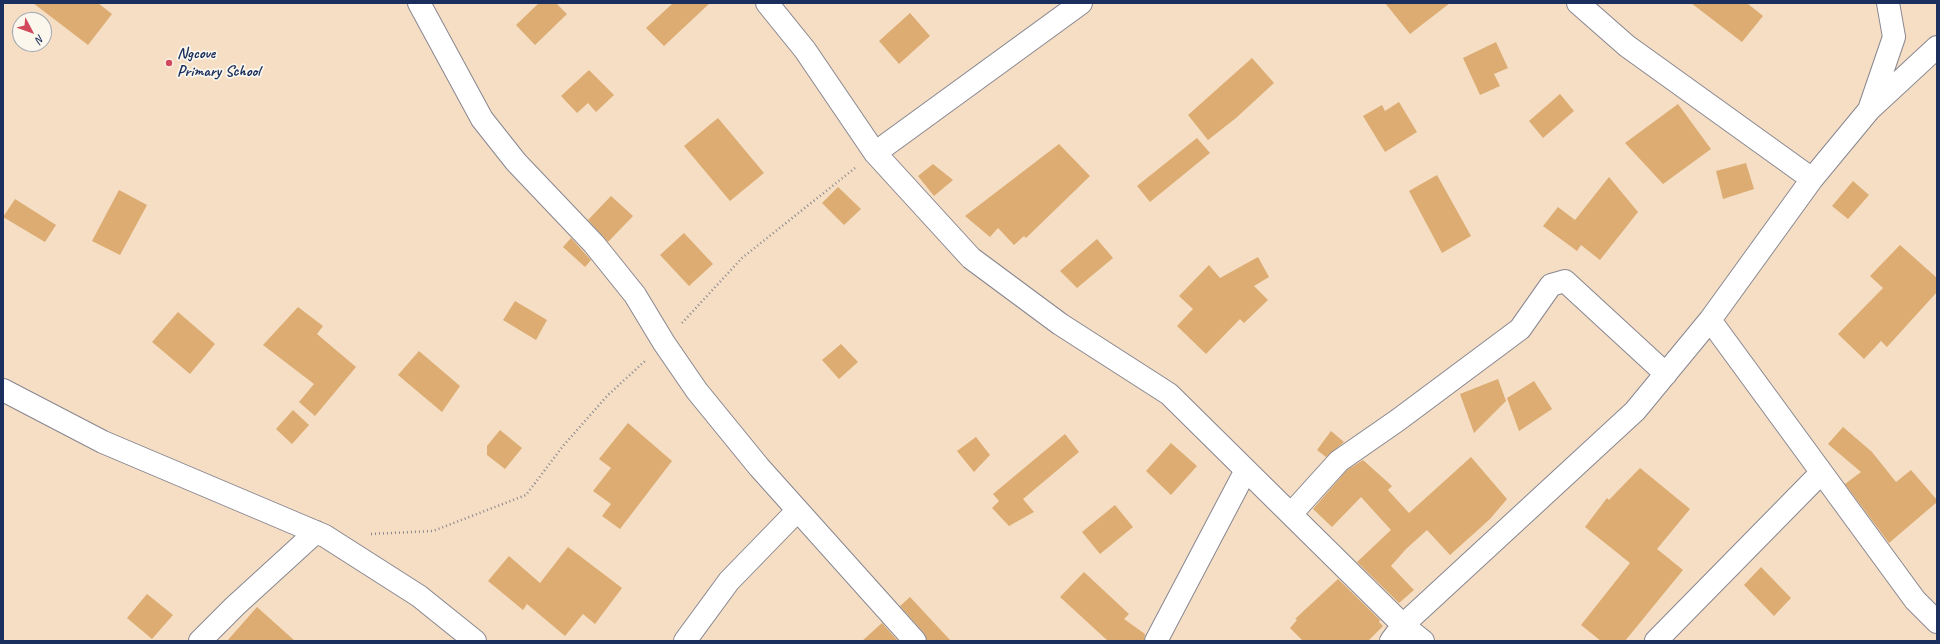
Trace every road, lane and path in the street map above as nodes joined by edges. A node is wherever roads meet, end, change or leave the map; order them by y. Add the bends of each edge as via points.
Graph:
1 (419, 3) edge
2 (767, 3) edge
3 (1081, 3) edge
4 (1578, 3) edge
5 (1888, 3) edge
6 (1937, 47) edge
7 (1869, 110) junction
8 (874, 153) junction
9 (1812, 179) junction
10 (1710, 320) junction
11 (664, 343) junction
12 (1666, 374) junction
13 (3, 390) edge
14 (1246, 470) junction
15 (1821, 473) junction
16 (797, 511) junction
17 (1291, 514) junction
18 (316, 532) junction
19 (364, 534) dead end
20 (1937, 622) edge
21 (1397, 633) edge
22 (200, 641) edge
23 (475, 641) edge
24 (685, 641) edge
25 (915, 641) edge
26 (1156, 641) edge
27 (1423, 641) edge
28 (1656, 641) edge

1 - 11 street via 482,119 516,162 598,250 635,295
2 - 8 street via 805,50
3 - 8 street
4 - 9 street via 1627,46
5 - 7 street via 1894,37
6 - 7 street
7 - 9 street
8 - 11 path via 742,258
8 - 14 street via 971,258 1060,324 1169,394
9 - 10 street
10 - 12 street
10 - 15 street
11 - 16 street via 697,391
11 - 19 path via 608,395 563,446 526,495 433,531
12 - 17 street via 1565,281 1551,285 1520,330 1339,461
12 - 21 street via 1635,411
13 - 18 street via 103,442
14 - 17 street
14 - 26 street
15 - 20 street via 1915,600
15 - 28 street
16 - 24 street via 729,581
16 - 25 street
17 - 21 street
18 - 22 street
18 - 23 street via 419,596
21 - 27 street

